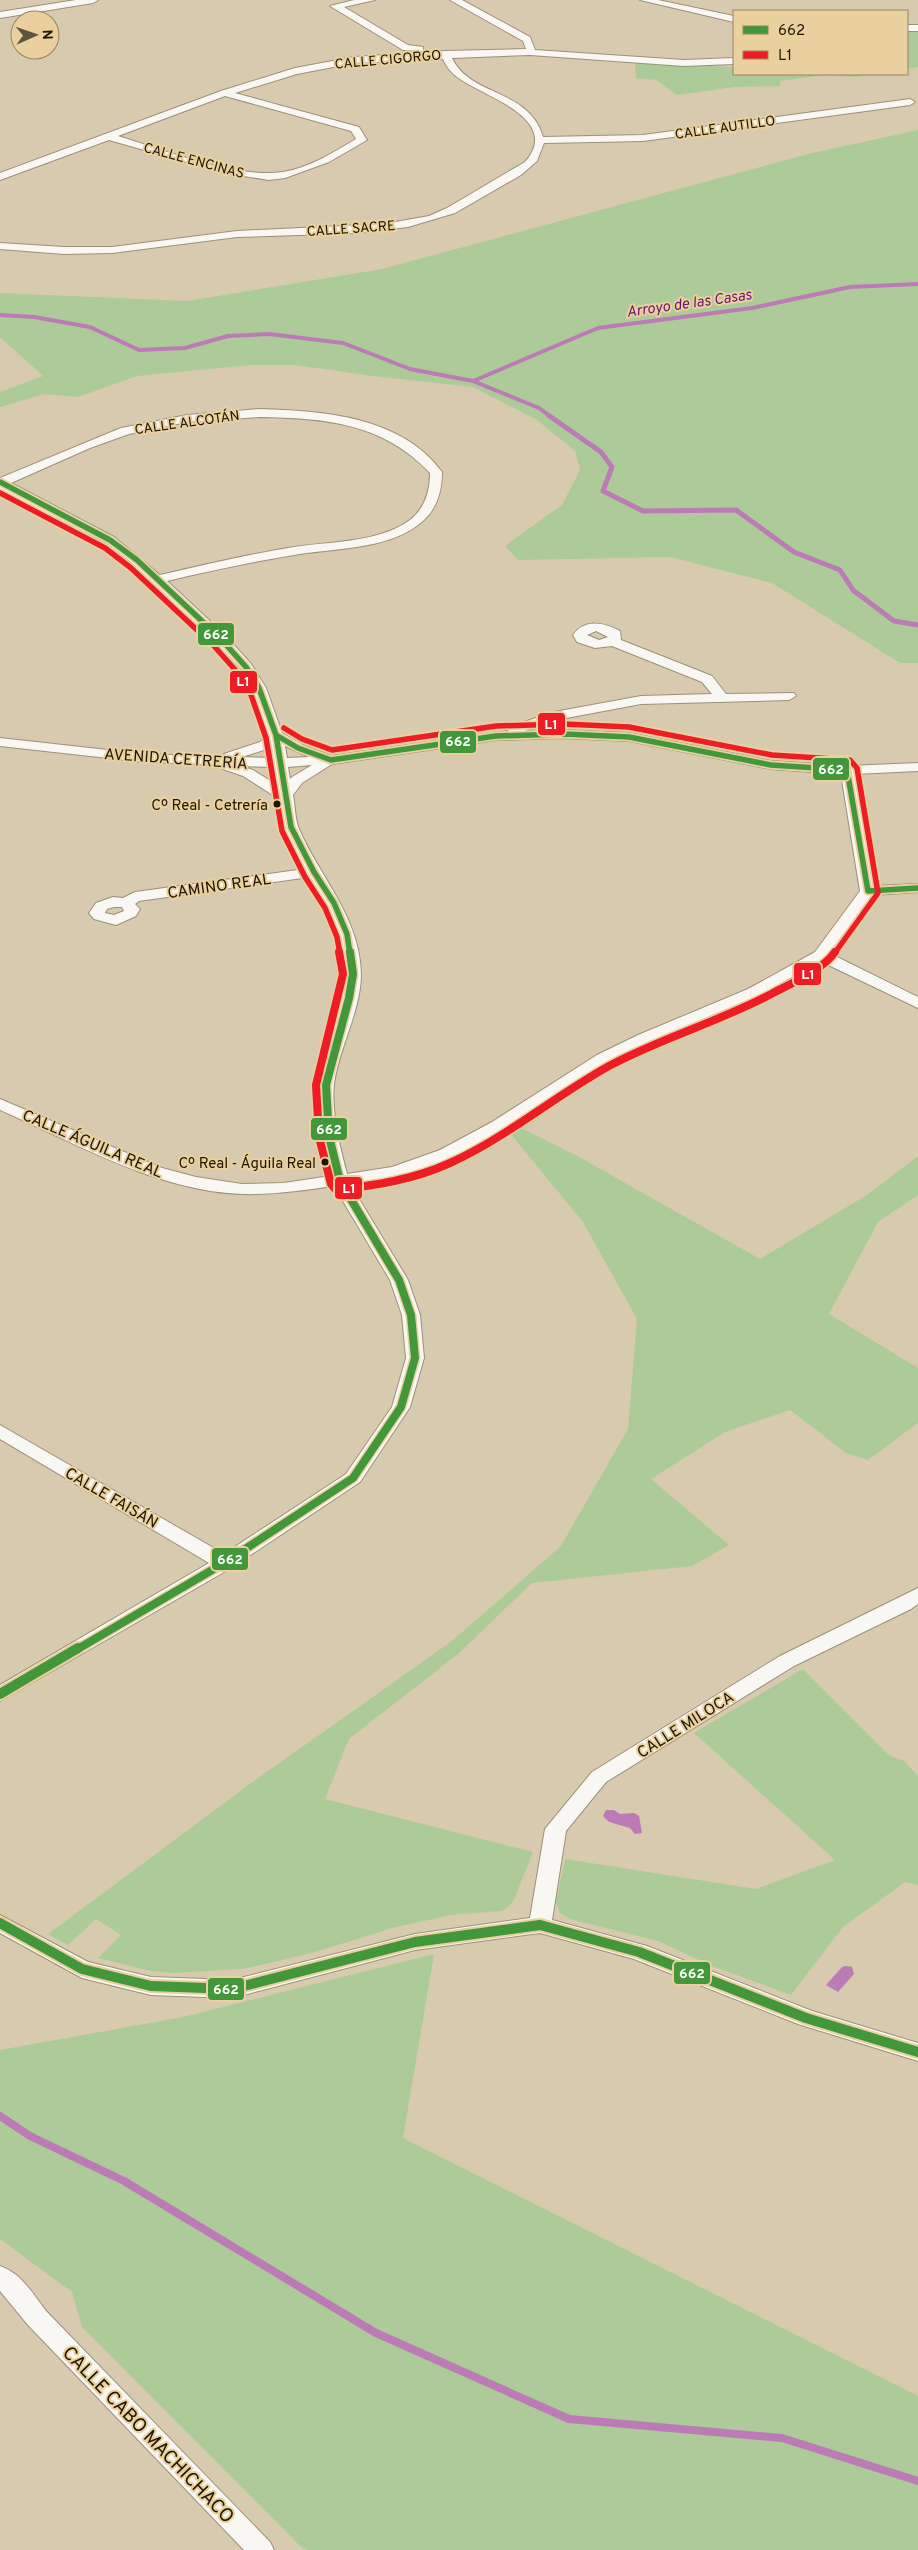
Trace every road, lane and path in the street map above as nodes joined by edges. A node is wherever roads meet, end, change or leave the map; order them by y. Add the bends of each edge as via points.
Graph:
1 (93, 0) edge
2 (370, 0) edge
3 (455, 0) edge
4 (644, 0) edge
5 (0, 15) edge
6 (733, 19) edge
7 (527, 39) junction
8 (530, 52) junction
9 (445, 54) junction
10 (733, 61) edge
11 (224, 93) junction
12 (910, 102) dead end
13 (111, 137) junction
14 (539, 140) junction
15 (0, 177) edge
16 (0, 246) edge
17 (1, 483) edge
18 (160, 579) junction
19 (612, 641) dead end
20 (721, 696) junction
21 (789, 696) dead end
22 (554, 716) junction
23 (564, 734) junction
24 (276, 736) junction
25 (496, 736) junction
26 (0, 742) edge
27 (331, 760) junction
28 (214, 761) junction
29 (280, 763) junction
30 (918, 767) edge
31 (847, 770) junction
32 (285, 796) junction
33 (314, 872) junction
34 (918, 888) edge
35 (868, 891) junction
36 (126, 904) dead end
37 (820, 955) junction
38 (918, 1003) edge
39 (0, 1104) edge
40 (340, 1181) junction
41 (0, 1432) edge
42 (224, 1563) junction
43 (918, 1595) edge
44 (0, 1694) edge
45 (0, 1923) edge
46 (540, 1925) junction
47 (918, 2052) edge
48 (0, 2276) edge
49 (261, 2550) edge

1 - 5 street
2 - 7 street via 335,6 406,48 484,47
3 - 7 street
4 - 6 street
7 - 8 street via 532,48
8 - 9 street, CALLE CIGORGO
8 - 10 street, CALLE CIGORGO via 684,63
9 - 11 street, CALLE CIGORGO via 354,60 295,71
9 - 14 street via 453,69 467,80 529,116
11 - 13 street, CALLE CIGORGO
11 - 13 street, CALLE ENCINAS via 355,129 362,140 324,161 284,176 255,177
12 - 14 street, CALLE AUTILLO via 643,138
13 - 15 street, CALLE CIGORGO
14 - 16 street, CALLE SACRE via 537,154 527,167 465,204 433,218 401,225 335,232 235,234 128,249
17 - 18 street via 110,540
17 - 18 street, CALLE ALCOTÁN via 88,443 125,431 159,423 256,413 320,416 356,424 391,436 416,451 436,472 437,489 428,509 408,526 379,537 266,556
18 - 24 street via 246,667 259,688
19 - 20 street via 707,679
20 - 21 street
20 - 22 street via 641,700
22 - 23 street via 554,726
22 - 25 street
23 - 25 street, AVENIDA CETRERÍA
23 - 31 street, AVENIDA CETRERÍA via 629,737 771,765
24 - 27 street
24 - 28 street via 246,753
24 - 29 street
25 - 27 street, AVENIDA CETRERÍA
26 - 28 street, AVENIDA CETRERÍA via 144,758
27 - 29 street, AVENIDA CETRERÍA
27 - 32 street via 297,780
28 - 29 street, AVENIDA CETRERÍA
28 - 32 street via 248,773
29 - 32 street
30 - 31 street, AVENIDA CETRERÍA
31 - 35 street
32 - 33 street via 291,827
33 - 36 street, CAMINO REAL via 135,897
33 - 40 street via 334,903 347,934 353,974 326,1084 329,1136
34 - 35 street
35 - 37 street, CALLE ÁGUILA REAL
37 - 38 street
37 - 40 street, CALLE ÁGUILA REAL via 754,992 603,1058 498,1126 446,1154 395,1172
39 - 40 street, CALLE ÁGUILA REAL via 156,1172 196,1182 242,1189
40 - 42 street via 399,1280 411,1315 415,1358 401,1407 353,1478
41 - 42 street, CALLE FAISÁN
42 - 44 street
43 - 46 street, CALLE MILOCA via 787,1661 599,1777 556,1829
45 - 46 street via 82,1969 151,1986 232,1989 415,1942
46 - 47 street via 639,1952 806,2018
48 - 49 street, CALLE CABO MACHICHACO

